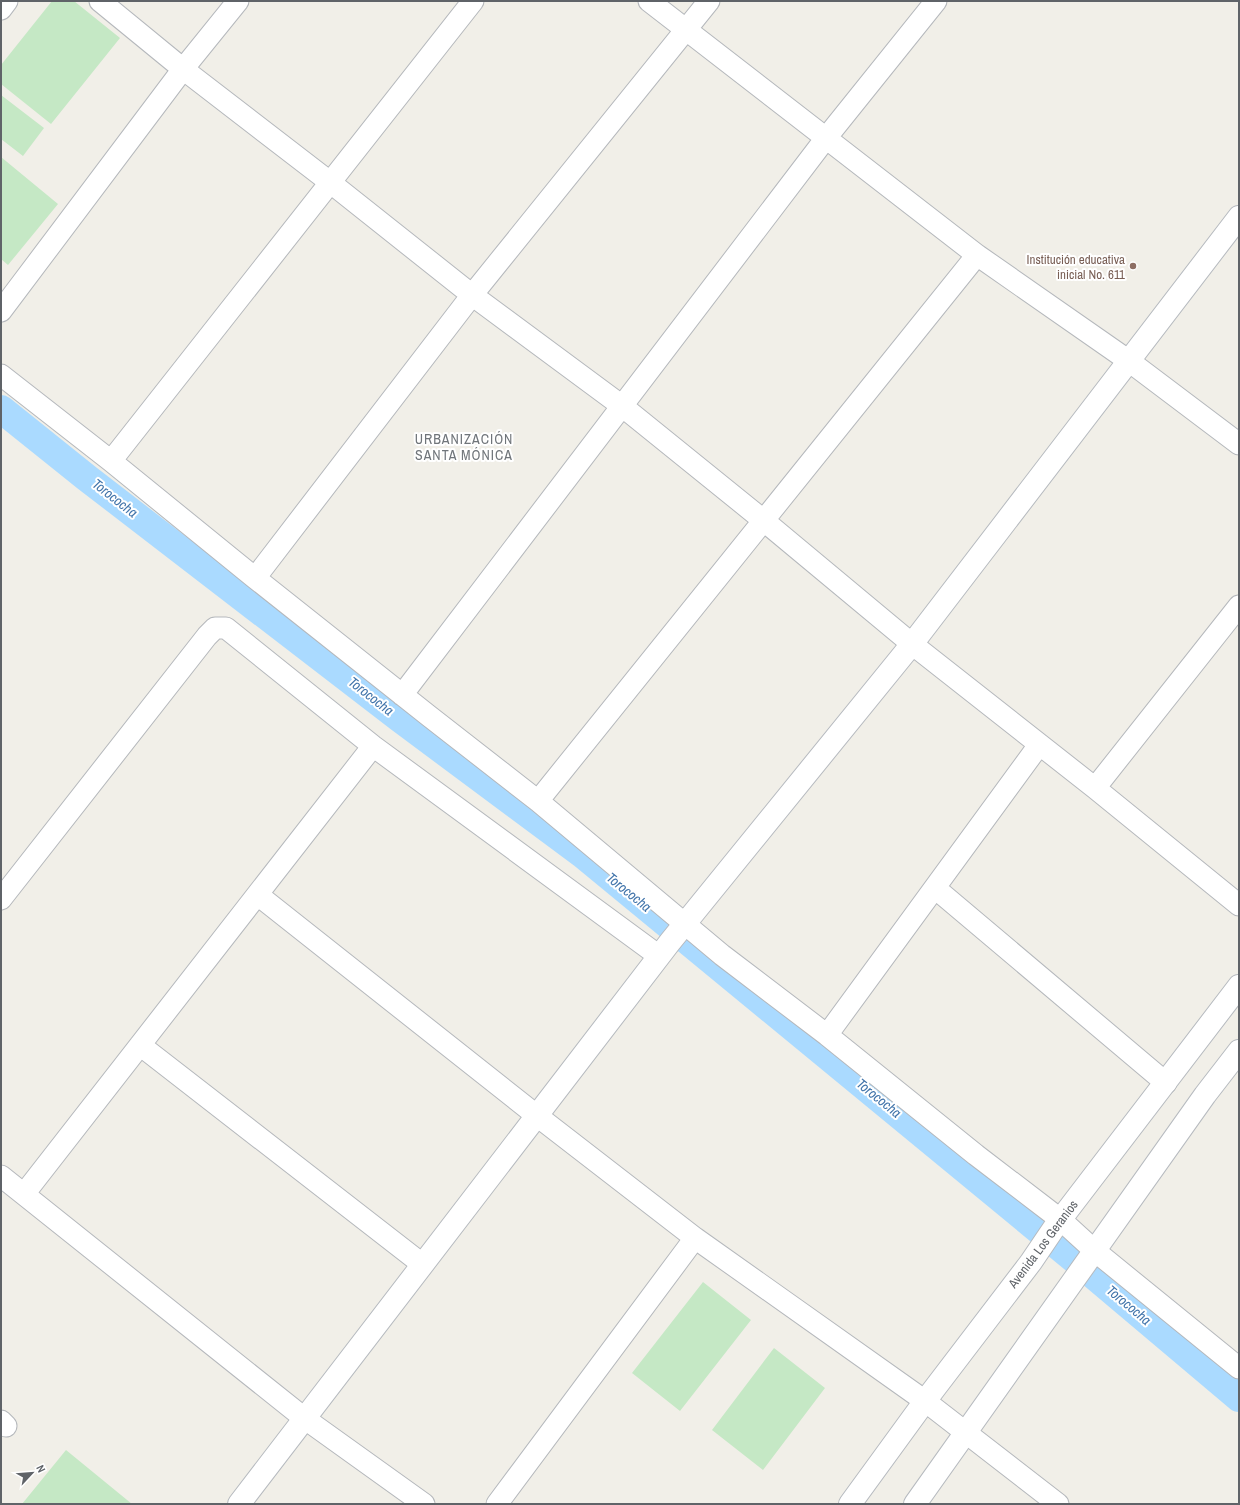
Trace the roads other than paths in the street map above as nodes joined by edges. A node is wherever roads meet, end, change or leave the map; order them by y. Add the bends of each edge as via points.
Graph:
1 (7, 1) edge
2 (100, 1) edge
3 (238, 1) edge
4 (473, 1) edge
5 (649, 1) edge
6 (709, 1) edge
7 (936, 1) edge
8 (1, 9) edge
9 (686, 30) junction
10 (184, 69) junction
11 (826, 138) junction
12 (330, 183) junction
13 (1239, 217) edge
14 (977, 255) junction
15 (472, 295) junction
16 (1, 311) edge
17 (1129, 361) junction
18 (1, 375) edge
19 (622, 406) junction
20 (1239, 444) edge
21 (111, 461) junction
22 (763, 520) junction
23 (255, 578) junction
24 (1239, 606) edge
25 (912, 644) junction
26 (402, 695) junction
27 (1039, 745) junction
28 (373, 746) junction
29 (1095, 788) junction
30 (538, 801) junction
31 (936, 888) junction
32 (258, 895) junction
33 (1, 899) edge
34 (1239, 905) edge
35 (684, 924) junction
36 (664, 949) junction
37 (1239, 986) edge
38 (827, 1035) junction
39 (140, 1045) junction
40 (1239, 1051) edge
41 (1166, 1083) junction
42 (536, 1115) junction
43 (1, 1176) edge
44 (24, 1194) junction
45 (1057, 1224) junction
46 (695, 1238) junction
47 (1094, 1252) junction
48 (422, 1264) junction
49 (1238, 1366) edge
50 (925, 1401) junction
51 (304, 1418) junction
52 (966, 1432) junction
53 (239, 1504) edge
54 (424, 1504) edge
55 (497, 1504) edge
56 (850, 1504) edge
57 (915, 1504) edge
58 (1058, 1504) edge

1 - 8 street
2 - 10 street
3 - 10 street
4 - 12 street
5 - 9 street
6 - 9 street
7 - 11 street
9 - 11 street
9 - 15 street
10 - 12 street
10 - 16 street
11 - 14 street
11 - 19 street
12 - 15 street
12 - 21 street
13 - 17 street
14 - 17 street
14 - 22 street
15 - 19 street
15 - 23 street
17 - 20 street
17 - 25 street
18 - 21 street
19 - 22 street
19 - 26 street
21 - 23 street
22 - 25 street
22 - 30 street
23 - 26 street
24 - 29 street
25 - 27 street
25 - 35 street
26 - 30 street
27 - 29 street
27 - 31 street
28 - 32 street
28 - 33 street via 226,628 216,628 207,636
28 - 36 street
29 - 34 street
30 - 35 street
31 - 38 street
31 - 41 street
32 - 39 street
32 - 42 street
35 - 36 street
35 - 38 street
36 - 42 street
37 - 41 street, Avenida Los Geranios
38 - 45 street
39 - 44 street
39 - 48 street
40 - 47 street
41 - 45 street, Avenida Los Geranios
42 - 46 street
42 - 48 street
43 - 44 street
44 - 51 street
45 - 47 street
45 - 50 street, Avenida Los Geranios
46 - 50 street
46 - 55 street
47 - 49 street
47 - 52 street
48 - 51 street
50 - 52 street
50 - 56 street, Avenida Los Geranios
51 - 53 street
51 - 54 street
52 - 57 street
52 - 58 street

